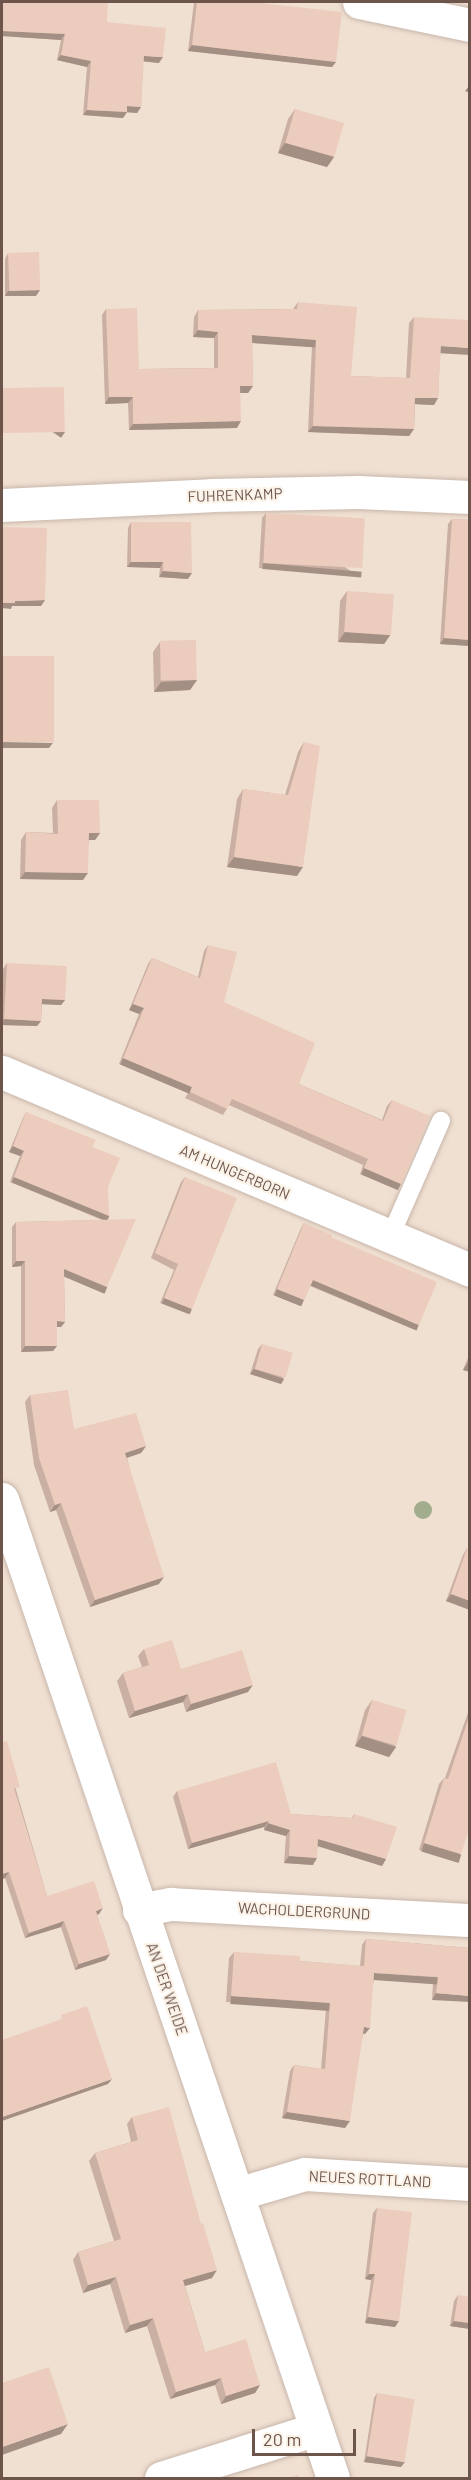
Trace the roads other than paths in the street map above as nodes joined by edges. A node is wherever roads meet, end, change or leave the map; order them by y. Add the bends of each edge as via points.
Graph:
1 (359, 2) edge
2 (470, 24) edge
3 (470, 496) edge
4 (2, 505) edge
5 (2, 1072) edge
6 (441, 1120) dead end
7 (390, 1237) junction
8 (470, 1270) edge
9 (2, 1499) edge
10 (139, 1910) junction
11 (470, 1920) edge
12 (470, 2184) edge
13 (237, 2194) junction
14 (316, 2429) junction
15 (161, 2478) edge
16 (333, 2478) edge

1 - 2 street
3 - 4 street, FUHRENKAMP via 358,492
5 - 7 street, AM HUNGERBORN
6 - 7 lane
7 - 8 street, AM HUNGERBORN
9 - 10 street, AN DER WEIDE
10 - 11 street, WACHOLDERGRUND via 171,1904
10 - 13 street, AN DER WEIDE
12 - 13 street, NEUES ROTTLAND via 305,2174
13 - 14 street, AN DER WEIDE
14 - 15 street
14 - 16 street, AN DER WEIDE

